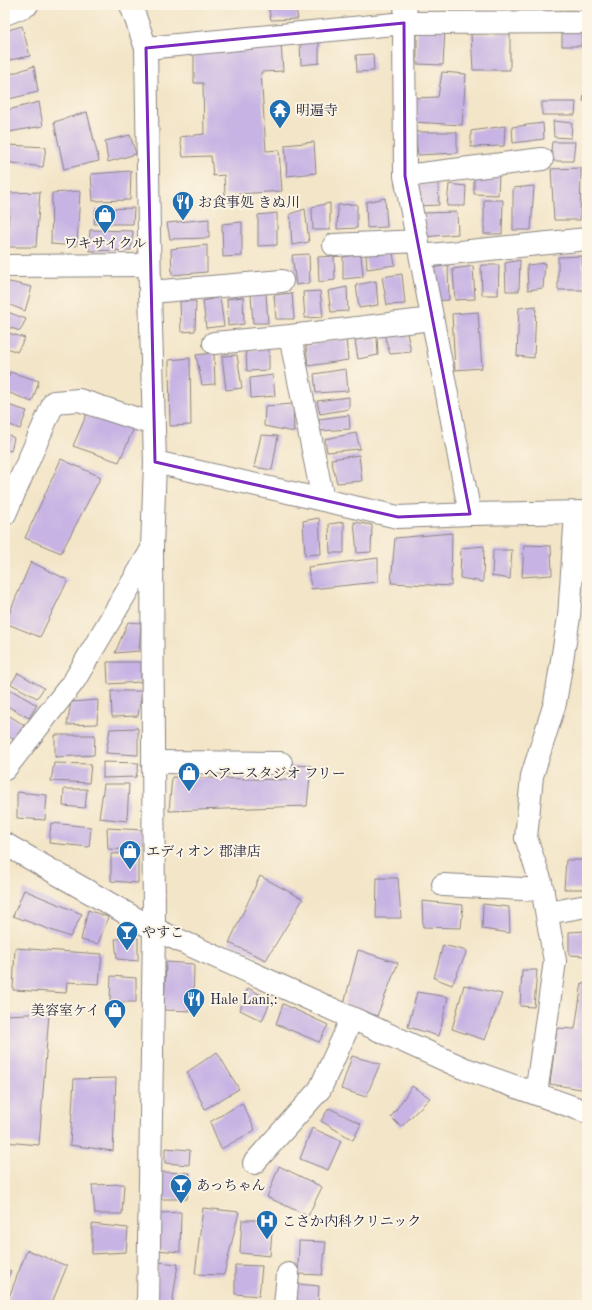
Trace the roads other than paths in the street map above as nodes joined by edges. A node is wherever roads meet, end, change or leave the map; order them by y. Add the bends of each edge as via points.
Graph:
1 (27, 5) edge
2 (131, 5) edge
3 (535, 13) edge
4 (5, 14) edge
5 (405, 14) edge
6 (587, 22) edge
7 (146, 48) junction
8 (542, 159) dead end
9 (405, 176) junction
10 (587, 239) edge
11 (334, 245) dead end
12 (420, 248) junction
13 (149, 265) junction
14 (5, 266) edge
15 (282, 281) dead end
16 (150, 292) junction
17 (432, 319) junction
18 (290, 336) junction
19 (214, 343) dead end
20 (153, 424) junction
21 (155, 462) junction
22 (324, 500) junction
23 (582, 512) edge
24 (5, 514) edge
25 (470, 514) junction
26 (152, 549) junction
27 (153, 762) junction
28 (281, 763) dead end
29 (5, 769) edge
30 (5, 844) edge
31 (443, 885) dead end
32 (543, 890) junction
33 (587, 906) edge
34 (547, 913) junction
35 (154, 929) junction
36 (352, 1018) junction
37 (536, 1094) junction
38 (587, 1112) edge
39 (254, 1163) dead end
40 (288, 1274) dead end
41 (148, 1305) edge
42 (285, 1305) edge

1 - 4 street
2 - 7 street
3 - 5 street
3 - 6 street
5 - 7 street
5 - 9 street
7 - 13 street
8 - 9 street
9 - 12 street
10 - 12 street
11 - 12 street
12 - 17 street
13 - 14 street
13 - 16 street
15 - 16 street
16 - 20 street
17 - 18 street
17 - 25 street
18 - 19 street
18 - 22 street
20 - 21 street
20 - 24 street via 79,400 54,402
21 - 22 street
21 - 26 street
22 - 25 street via 398,517
23 - 25 street
23 - 32 street via 555,703 532,776 526,838
26 - 27 street
26 - 29 street via 74,681
27 - 28 street
27 - 35 street
30 - 35 street
31 - 32 street
32 - 34 street
33 - 34 street
34 - 37 street via 554,961
35 - 36 street
35 - 41 street
36 - 37 street via 463,1068
36 - 39 street via 320,1089
37 - 38 street
40 - 42 street

